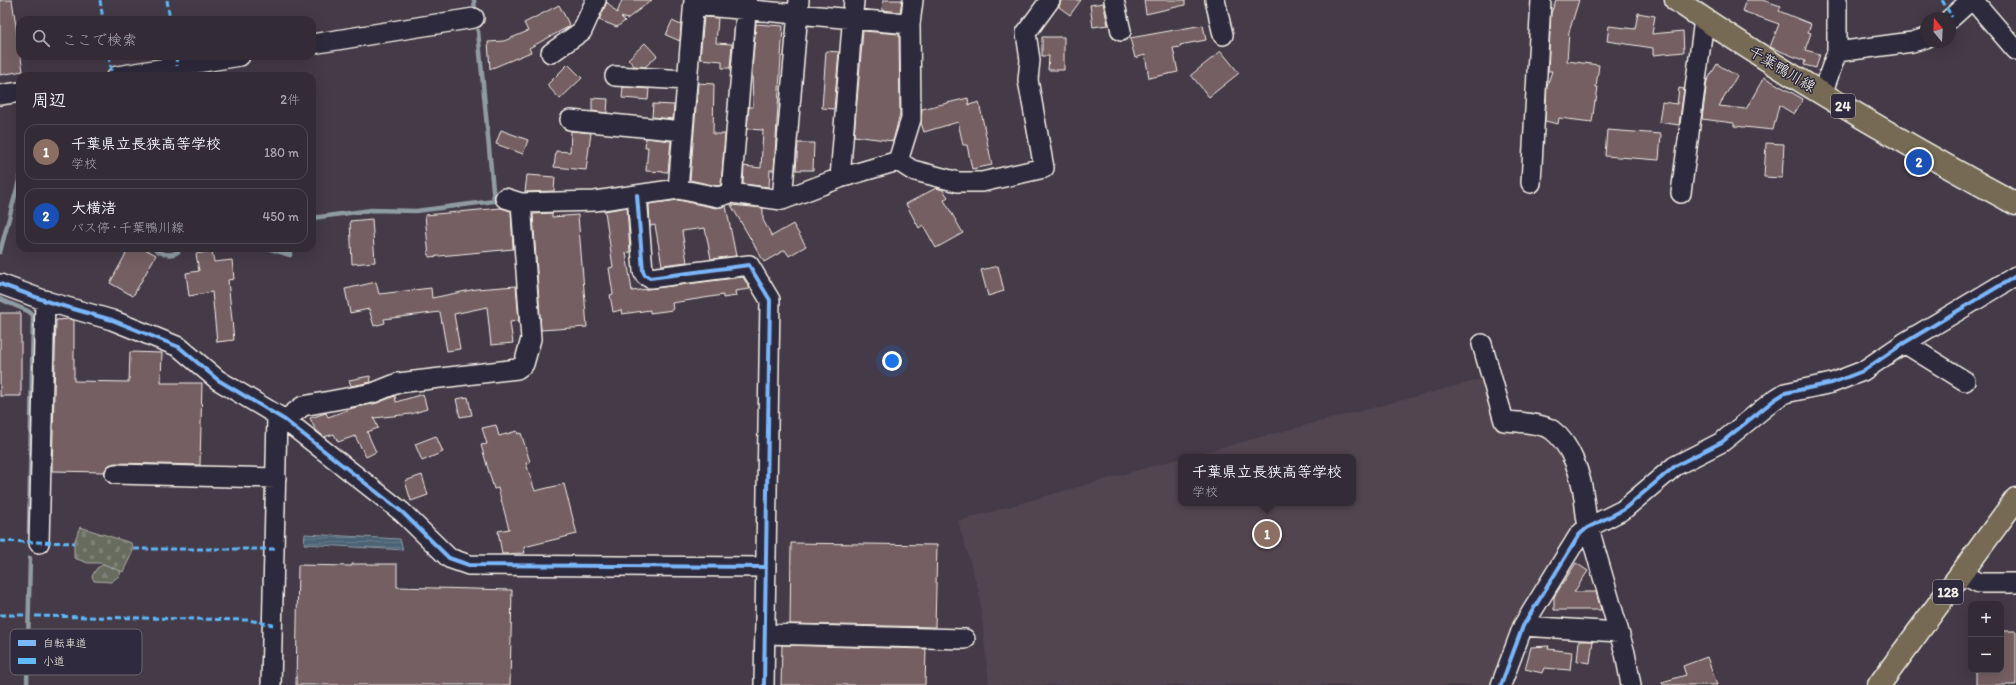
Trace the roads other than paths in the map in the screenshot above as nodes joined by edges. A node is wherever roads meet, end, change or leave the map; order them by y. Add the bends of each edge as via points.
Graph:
1 (596, 0) edge
2 (854, 0) edge
3 (913, 0) edge
4 (1050, 0) edge
5 (1114, 0) edge
6 (1215, 0) edge
7 (1541, 0) edge
8 (1676, 0) edge
9 (1837, 0) edge
10 (1972, 0) edge
11 (694, 3) edge
12 (747, 5) edge
13 (799, 7) edge
14 (1956, 13) edge
15 (474, 18) dead end
16 (853, 19) junction
17 (1704, 20) junction
18 (910, 24) junction
19 (1121, 31) dead end
20 (1223, 35) dead end
21 (1920, 40) edge
22 (316, 43) edge
23 (2016, 50) edge
24 (551, 52) dead end
25 (1837, 52) junction
26 (215, 60) edge
27 (142, 72) edge
28 (616, 76) dead end
29 (687, 80) junction
30 (16, 93) edge
31 (1822, 94) junction
32 (0, 95) edge
33 (570, 120) dead end
34 (683, 131) junction
35 (898, 161) junction
36 (840, 178) junction
37 (1530, 183) dead end
38 (678, 189) junction
39 (731, 193) junction
40 (1680, 193) dead end
41 (637, 196) junction
42 (782, 200) junction
43 (2016, 204) edge
44 (2016, 276) edge
45 (0, 284) edge
46 (45, 300) junction
47 (1904, 343) junction
48 (1482, 344) dead end
49 (1965, 381) dead end
50 (281, 418) junction
51 (115, 474) dead end
52 (276, 478) junction
53 (2016, 499) edge
54 (1587, 528) junction
55 (39, 543) dead end
56 (766, 567) junction
57 (1961, 574) junction
58 (2016, 583) edge
59 (1523, 626) junction
60 (1618, 632) junction
61 (765, 634) junction
62 (965, 639) dead end
63 (272, 685) edge
64 (764, 685) edge
65 (1501, 685) edge
66 (1631, 685) edge
67 (1879, 685) edge

1 - 24 street via 582,32
2 - 16 street
3 - 18 street
4 - 35 street via 1026,33 1030,60 1028,80 1044,168 982,182 958,182 912,170
5 - 19 street
6 - 20 street
7 - 37 street
8 - 17 main road, 千葉鴨川線 / 24
9 - 25 street
10 - 14 street
10 - 23 street
11 - 12 street
11 - 29 street
12 - 13 street
12 - 39 street
13 - 16 street
13 - 42 street
15 - 22 street
16 - 18 street
16 - 36 street
17 - 31 main road, 千葉鴨川線 / 24
17 - 40 street
18 - 35 street via 911,119
21 - 25 street
25 - 31 street
26 - 27 street
28 - 29 street
29 - 34 street
30 - 32 street
31 - 43 main road, 千葉鴨川線 / 24
33 - 34 street
34 - 38 street
35 - 36 street
36 - 42 street
38 - 39 street via 718,197
38 - 41 street
39 - 42 street
41 - 50 street via 595,201 513,200 531,339 524,364 517,369 398,383 373,393 303,406
41 - 56 street via 645,275 650,278 749,265 770,300
44 - 47 street
45 - 46 street
46 - 50 street via 112,320 179,347 218,380
46 - 55 street
47 - 49 street
47 - 54 street via 1863,371 1847,378 1785,393 1722,442 1675,466 1623,510
48 - 54 street via 1504,421 1528,423 1551,430 1565,444 1579,472
50 - 52 street
50 - 56 street via 402,512 449,558 458,562 469,565
51 - 52 street
52 - 63 street
53 - 57 main road, 128
54 - 59 street via 1579,535
54 - 60 street
56 - 61 street
57 - 58 street via 1979,583
57 - 67 main road, 128
59 - 60 street
59 - 65 street
60 - 66 street
61 - 62 street
61 - 64 street

